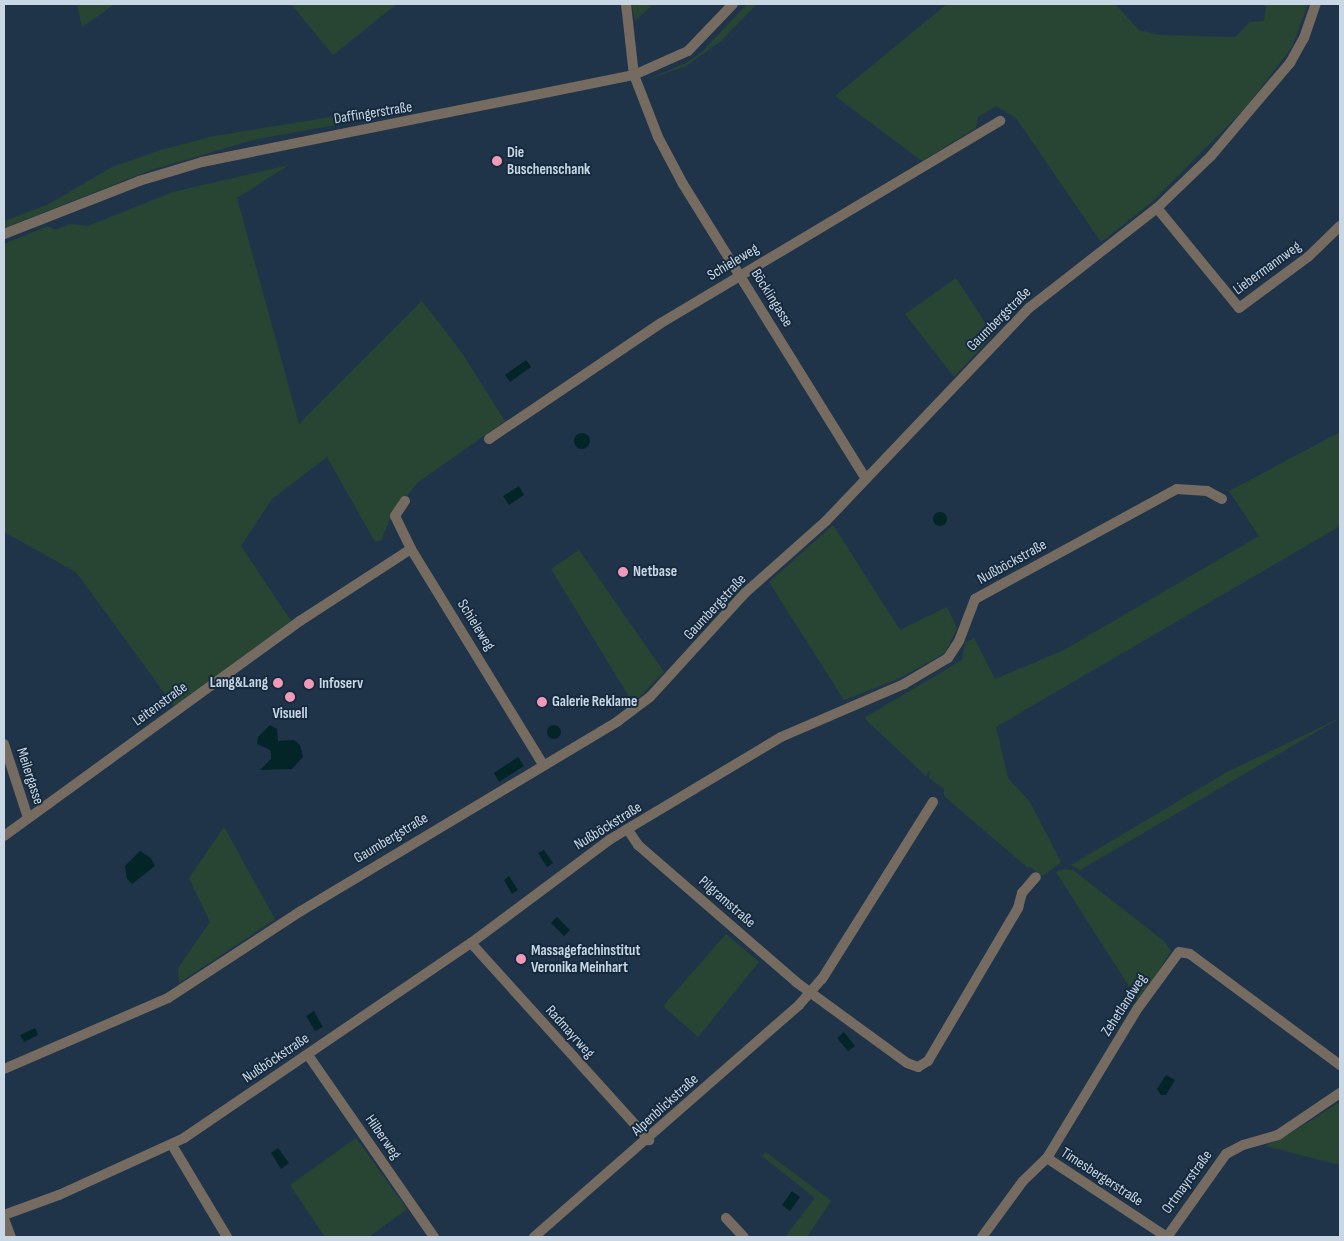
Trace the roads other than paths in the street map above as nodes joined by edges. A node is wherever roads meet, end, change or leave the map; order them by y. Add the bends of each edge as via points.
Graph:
1 (626, 4) edge
2 (733, 4) edge
3 (1316, 4) edge
4 (634, 75) junction
5 (1000, 120) dead end
6 (1157, 208) junction
7 (1340, 226) edge
8 (4, 234) edge
9 (740, 275) junction
10 (488, 439) dead end
11 (866, 479) junction
12 (1222, 499) dead end
13 (405, 501) dead end
14 (411, 549) junction
15 (4, 744) edge
16 (543, 764) junction
17 (932, 802) dead end
18 (28, 818) junction
19 (628, 830) junction
20 (4, 836) edge
21 (1036, 877) dead end
22 (471, 943) junction
23 (811, 992) junction
24 (308, 1055) junction
25 (1340, 1065) edge
26 (4, 1069) edge
27 (1340, 1094) edge
28 (649, 1140) junction
29 (172, 1145) junction
30 (1047, 1158) junction
31 (4, 1217) edge
32 (726, 1218) dead end
33 (11, 1237) edge
34 (227, 1237) edge
35 (434, 1237) edge
36 (534, 1237) edge
37 (744, 1237) edge
38 (982, 1237) edge
39 (1167, 1237) edge

1 - 4 street, Böcklingasse
2 - 4 street, Daffingerstraße via 688,51
3 - 6 street, Gaumbergstraße via 1299,49 1278,78 1211,156
4 - 8 street, Daffingerstraße via 202,162 139,181
4 - 9 street, Böcklingasse via 644,109 662,145
5 - 9 street, Schieleweg
6 - 7 street, Liebermannweg via 1239,308 1308,257
6 - 11 street, Gaumbergstraße via 1029,308
9 - 10 street, Schieleweg via 661,323
9 - 11 street, Böcklingasse
11 - 16 street, Gaumbergstraße via 826,521 745,593 650,697 618,721
12 - 19 street, Nußböckstraße via 1207,491 1177,489 975,599 959,641 948,658 904,684 781,737
13 - 14 street, Schieleweg via 395,516
14 - 16 street, Schieleweg
14 - 18 street, Leitenstraße via 300,621
15 - 18 street, Meilergasse
16 - 26 street, Gaumbergstraße via 301,911 168,998
17 - 23 street, Alpenblickstraße
18 - 20 street, Leitenstraße
19 - 22 street, Nußböckstraße via 609,840
19 - 23 street, Pilgramstraße via 638,845
21 - 23 street via 1022,893 1018,908 928,1061 918,1067 906,1062
22 - 24 street, Nußböckstraße
22 - 28 street, Radmayrweg
23 - 28 street, Alpenblickstraße
24 - 29 street, Nußböckstraße
24 - 35 street, Hilberweg
25 - 30 street, Zehetlandweg via 1190,954 1179,952 1138,1008
27 - 39 street, Ortmayrstraße via 1278,1135 1243,1145 1226,1154
28 - 36 street, Alpenblickstraße
29 - 31 street, Nußböckstraße
29 - 34 street
30 - 38 street, Zehetlandweg via 1024,1182
30 - 39 street, Timesbergerstraße
31 - 33 street
32 - 37 street

